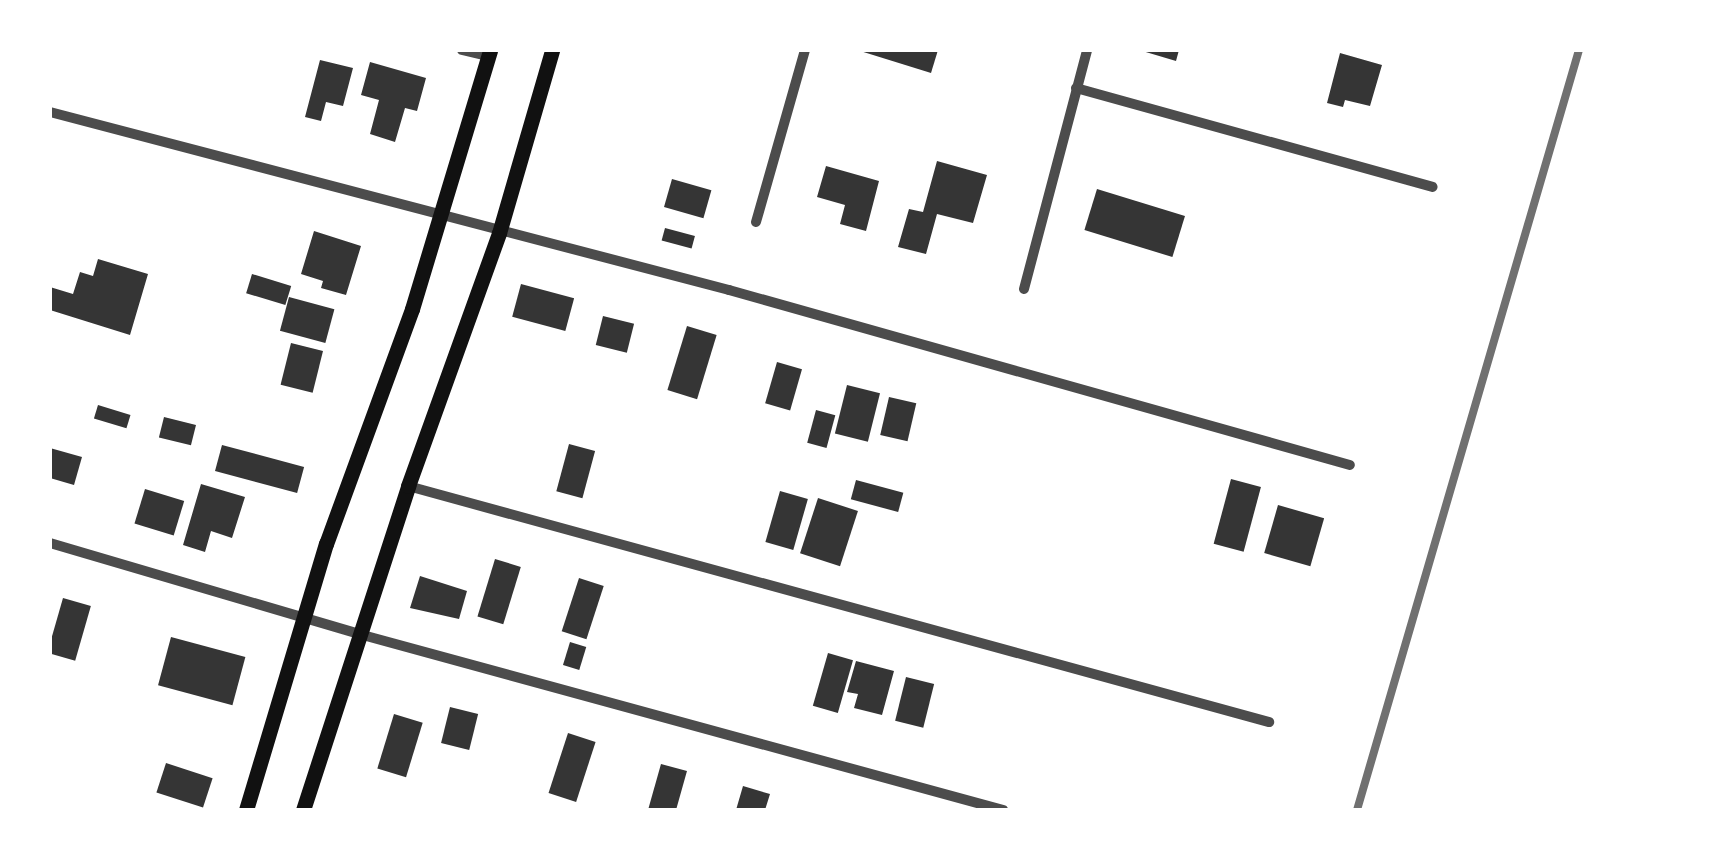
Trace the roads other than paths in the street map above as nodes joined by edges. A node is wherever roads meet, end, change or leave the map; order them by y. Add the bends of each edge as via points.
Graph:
1 (462, 50) edge
2 (552, 50) edge
3 (805, 50) edge
4 (1087, 50) edge
5 (489, 53) edge
6 (1076, 88) junction
7 (50, 112) edge
8 (1433, 188) dead end
9 (442, 215) junction
10 (756, 222) dead end
11 (499, 233) junction
12 (1024, 289) dead end
13 (1350, 466) dead end
14 (408, 486) junction
15 (50, 544) edge
16 (304, 618) junction
17 (359, 634) junction
18 (1269, 722) dead end
19 (246, 810) edge
20 (303, 810) edge
21 (1003, 810) edge

1 - 5 street
2 - 11 main road
3 - 10 street
4 - 6 street
5 - 9 main road
6 - 8 street
6 - 12 street
7 - 9 street
9 - 11 street
9 - 16 main road
11 - 13 street via 729,290
11 - 14 main road
14 - 17 main road
14 - 18 street
15 - 16 street
16 - 17 street
16 - 19 main road
17 - 20 main road
17 - 21 street

